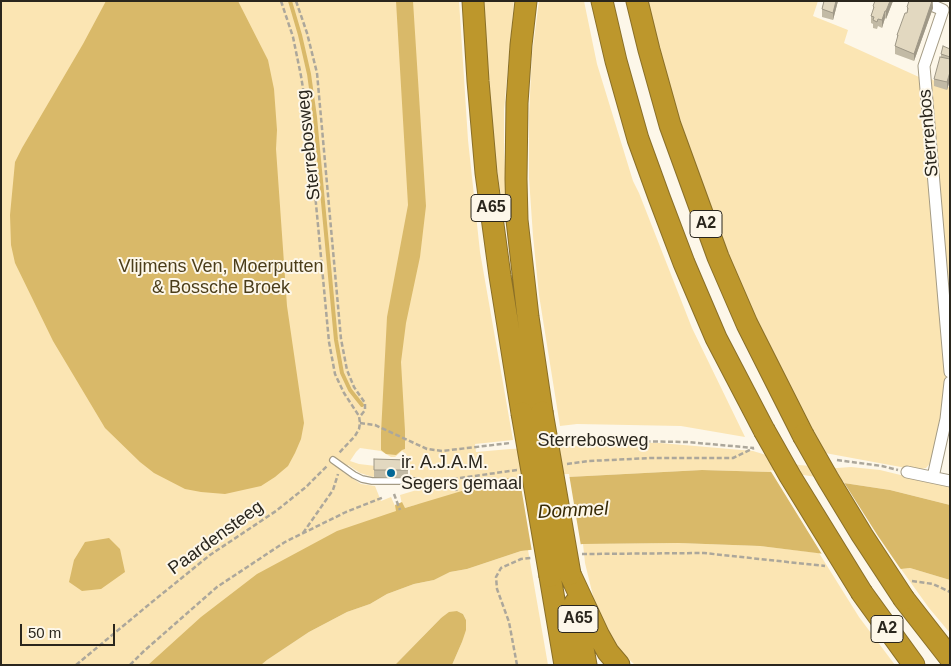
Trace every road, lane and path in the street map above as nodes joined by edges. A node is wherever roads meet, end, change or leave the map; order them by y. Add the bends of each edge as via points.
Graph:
1 (281, 1) edge
2 (296, 1) edge
3 (473, 1) edge
4 (526, 1) edge
5 (602, 1) edge
6 (637, 1) edge
7 (922, 1) edge
8 (950, 372) edge
9 (950, 382) edge
10 (532, 413) junction
11 (359, 416) junction
12 (360, 422) junction
13 (759, 439) junction
14 (562, 440) dead end
15 (515, 443) dead end
16 (835, 459) dead end
17 (333, 460) junction
18 (561, 464) dead end
19 (341, 465) junction
20 (524, 469) dead end
21 (907, 472) joint
22 (933, 477) junction
23 (453, 479) junction
24 (950, 481) edge
25 (416, 483) joint
26 (457, 492) dead end
27 (394, 494) dead end
28 (384, 497) dead end
29 (400, 510) dead end
30 (302, 534) junction
31 (539, 558) dead end
32 (827, 567) dead end
33 (565, 568) junction
34 (904, 589) junction
35 (950, 592) edge
36 (950, 658) edge
37 (76, 665) edge
38 (130, 665) edge
39 (518, 665) edge
40 (565, 665) edge
41 (586, 665) edge
42 (619, 665) edge
43 (914, 665) edge

1 - 11 path, Sterrebosweg via 296,52 308,118 329,342 335,374
2 - 11 path via 317,73 341,339 347,370 365,403 365,410
3 - 10 highway, A65 via 486,173 500,276
4 - 10 highway, A65 via 520,45 516,179 528,317
5 - 13 highway, A2 via 638,139 684,264
6 - 34 highway, A2, bridge via 670,125 718,258 747,324 802,435 828,479 862,535
7 - 8 street, Sterrenbos via 943,10 924,66
9 - 22 street via 946,419
10 - 33 highway, A65, bridge
11 - 12 path, Sterrebosweg
12 - 15 path, Sterrebosweg via 375,425 427,449 442,451
12 - 17 path, Paardensteeg via 355,436
13 - 14 path, Sterrebosweg via 687,442
13 - 18 path via 733,458 651,458
13 - 43 highway, A2, bridge via 794,484 862,593
16 - 21 path
17 - 19 lane
17 - 37 path, Paardensteeg via 276,511 210,555
19 - 25 lane via 362,479
19 - 30 path via 334,490
20 - 23 path
21 - 22 street
22 - 24 street
23 - 25 path
23 - 26 path
27 - 29 path
28 - 30 path
30 - 38 path via 217,587
31 - 39 path via 513,562 501,568 496,577
32 - 33 path via 704,552 592,554
33 - 40 highway, A65
33 - 41 highway, A65
33 - 42 highway, A65 via 599,636
34 - 35 path via 933,584
34 - 36 highway, A2

